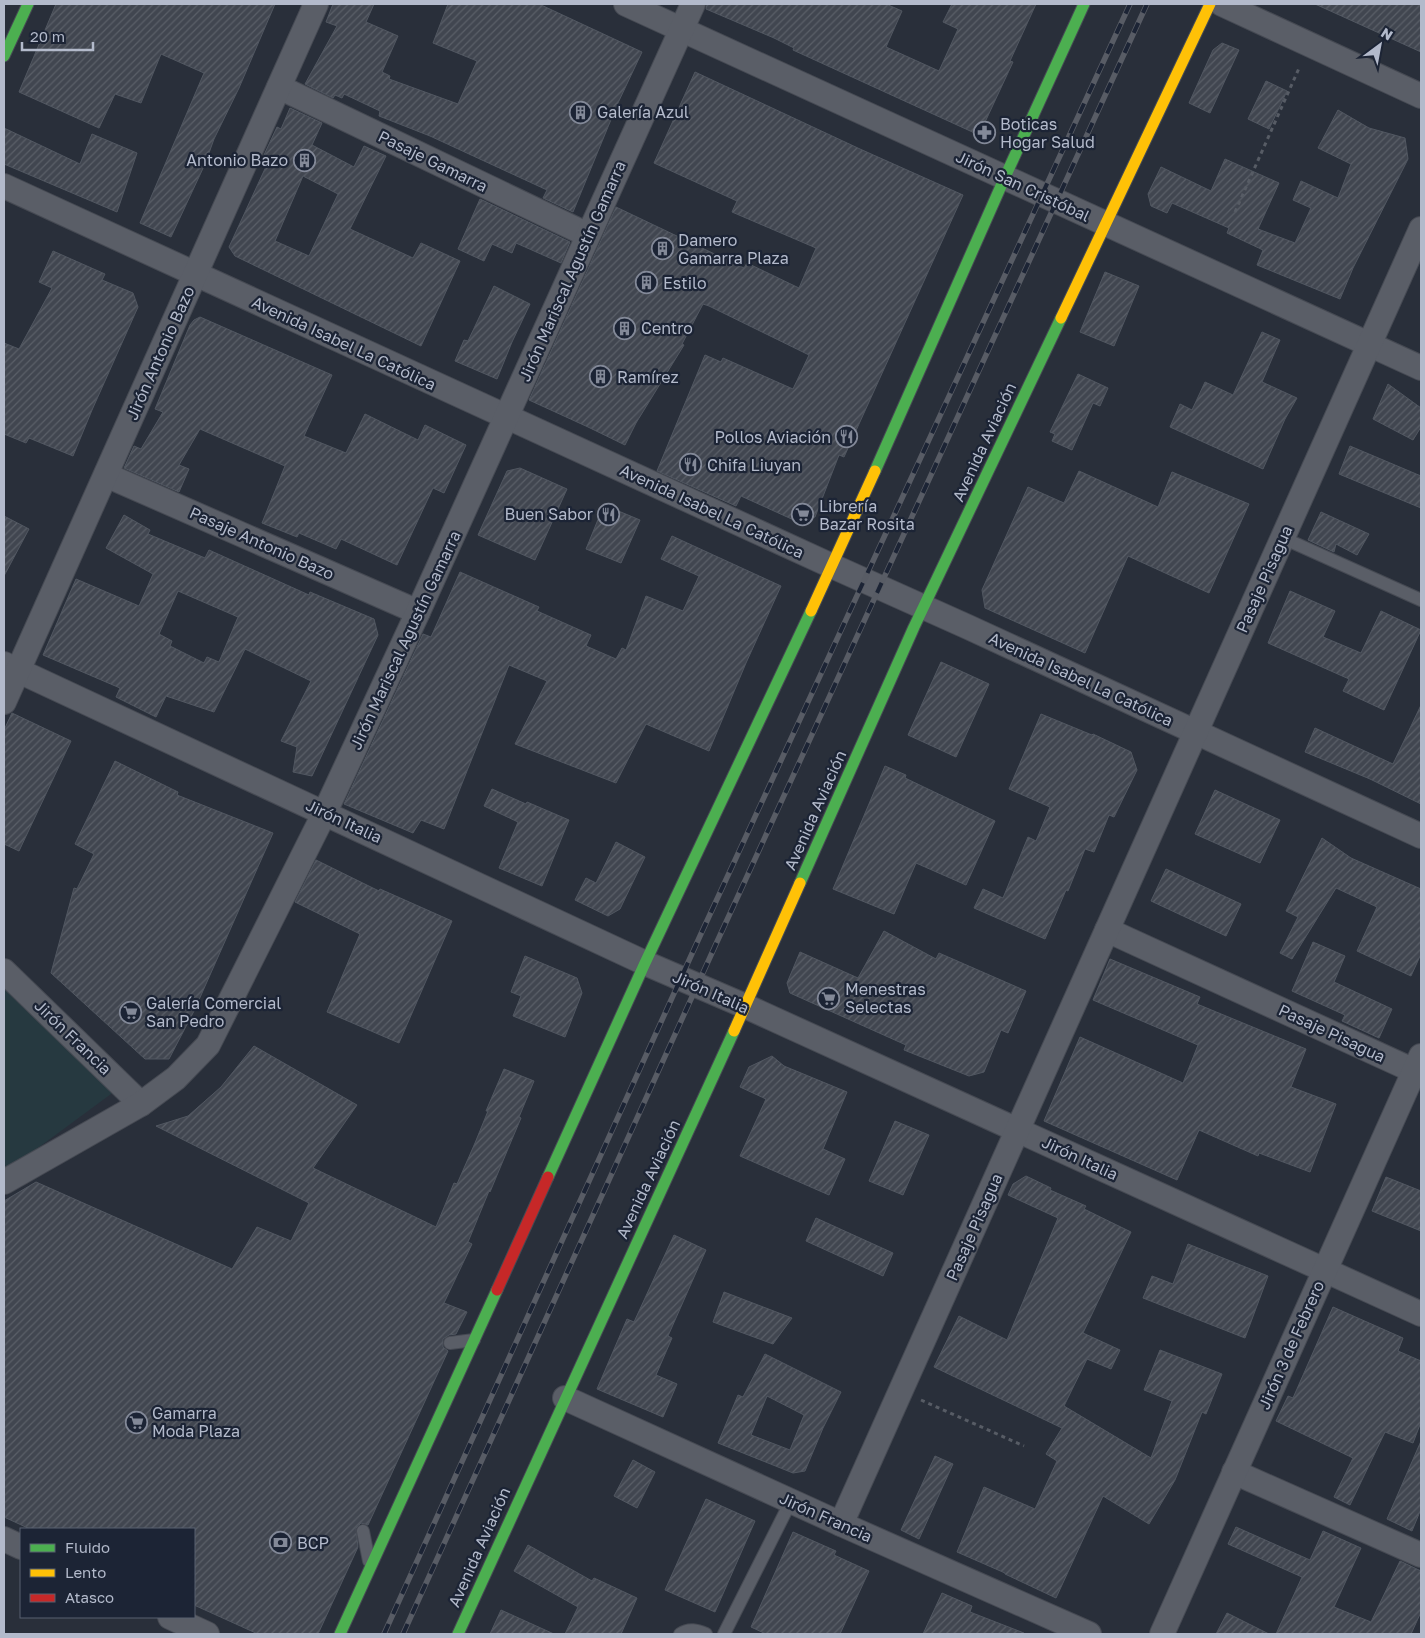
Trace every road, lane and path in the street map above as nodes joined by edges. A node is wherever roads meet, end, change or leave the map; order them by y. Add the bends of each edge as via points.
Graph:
1 (28, 4) edge
2 (316, 4) edge
3 (626, 4) edge
4 (694, 4) edge
5 (1084, 4) edge
6 (1210, 4) edge
7 (1222, 4) edge
8 (682, 29) junction
9 (1310, 44) junction
10 (4, 56) edge
11 (279, 87) junction
12 (1421, 96) edge
13 (1005, 177) junction
14 (4, 186) edge
15 (1235, 212) dead end
16 (1106, 224) junction
17 (1421, 229) edge
18 (588, 235) junction
19 (194, 274) junction
20 (1369, 344) junction
21 (1421, 368) edge
22 (506, 417) junction
23 (106, 475) junction
24 (1283, 538) junction
25 (832, 566) junction
26 (1421, 600) edge
27 (924, 606) junction
28 (418, 612) junction
29 (11, 667) edge
30 (4, 702) edge
31 (1195, 733) junction
32 (325, 812) junction
33 (1421, 836) edge
34 (1107, 930) junction
35 (645, 963) junction
36 (4, 971) edge
37 (745, 1006) junction
38 (1419, 1067) edge
39 (141, 1104) junction
40 (1018, 1130) junction
41 (4, 1182) edge
42 (1325, 1271) junction
43 (1421, 1314) edge
44 (474, 1340) junction
45 (450, 1343) dead end
46 (900, 1391) junction
47 (565, 1398) junction
48 (1024, 1446) dead end
49 (1234, 1472) junction
50 (791, 1501) junction
51 (841, 1524) junction
52 (363, 1532) dead end
53 (4, 1539) edge
54 (20, 1547) edge
55 (1421, 1555) edge
56 (370, 1568) junction
57 (172, 1618) edge
58 (207, 1634) edge
59 (340, 1634) edge
60 (458, 1634) edge
61 (680, 1634) edge
62 (706, 1634) edge
63 (724, 1634) edge
64 (1089, 1634) edge
65 (1162, 1634) edge

1 - 10 main road
2 - 11 street, Jirón Antonio Bazo
3 - 8 street, Jirón San Cristóbal
4 - 8 street, Jirón Mariscal Agustín Gamarra
5 - 13 main road
6 - 16 main road, Avenida Aviación
7 - 9 street
8 - 13 street, Jirón San Cristóbal
8 - 18 street, Jirón Mariscal Agustín Gamarra
9 - 12 street
9 - 15 path
11 - 18 street, Pasaje Gamarra
11 - 19 street, Jirón Antonio Bazo
13 - 16 street, Jirón San Cristóbal
13 - 25 main road
14 - 19 street, Avenida Isabel La Católica
16 - 20 street, Jirón San Cristóbal
16 - 27 main road, Avenida Aviación
17 - 20 street, Pasaje Pisagua
18 - 22 street, Jirón Mariscal Agustín Gamarra
19 - 22 street, Avenida Isabel La Católica
19 - 23 street, Jirón Antonio Bazo
20 - 21 street, Jirón San Cristóbal
20 - 24 street, Pasaje Pisagua
22 - 25 street, Avenida Isabel La Católica
22 - 28 street, Jirón Mariscal Agustín Gamarra
23 - 28 street, Pasaje Antonio Bazo
23 - 29 street, Jirón Antonio Bazo
24 - 26 lane
24 - 31 street, Pasaje Pisagua
25 - 27 street, Avenida Isabel La Católica
25 - 35 main road
27 - 31 street, Avenida Isabel La Católica
27 - 37 main road, Avenida Aviación
28 - 32 street, Jirón Mariscal Agustín Gamarra
29 - 30 street, Jirón Antonio Bazo
29 - 32 street, Jirón Italia
31 - 33 street, Avenida Isabel La Católica
31 - 34 street, Pasaje Pisagua
32 - 35 street, Jirón Italia
32 - 39 street, Jirón Mariscal Agustín Gamarra via 208,1045 176,1078
34 - 38 street, Pasaje Pisagua
34 - 40 street, Pasaje Pisagua
35 - 37 street, Jirón Italia
35 - 44 main road
36 - 39 street, Jirón Francia
37 - 40 street, Jirón Italia
37 - 47 main road, Avenida Aviación
38 - 42 street, Jirón 3 de Febrero
39 - 41 street, Jirón Mariscal Agustín Gamarra
40 - 42 street, Jirón Italia
40 - 46 street, Pasaje Pisagua
42 - 43 street, Jirón Italia
42 - 49 street, Jirón 3 de Febrero
44 - 45 lane
44 - 56 main road
46 - 48 path
46 - 51 street, Pasaje Pisagua
47 - 50 street, Jirón Francia
47 - 60 main road, Avenida Aviación
49 - 55 street
49 - 65 street, Jirón 3 de Febrero
50 - 51 street, Jirón Francia
50 - 63 lane
51 - 64 street, Jirón Francia
52 - 56 lane
53 - 54 street
56 - 59 main road
57 - 58 street
61 - 62 lane via 695,1630

